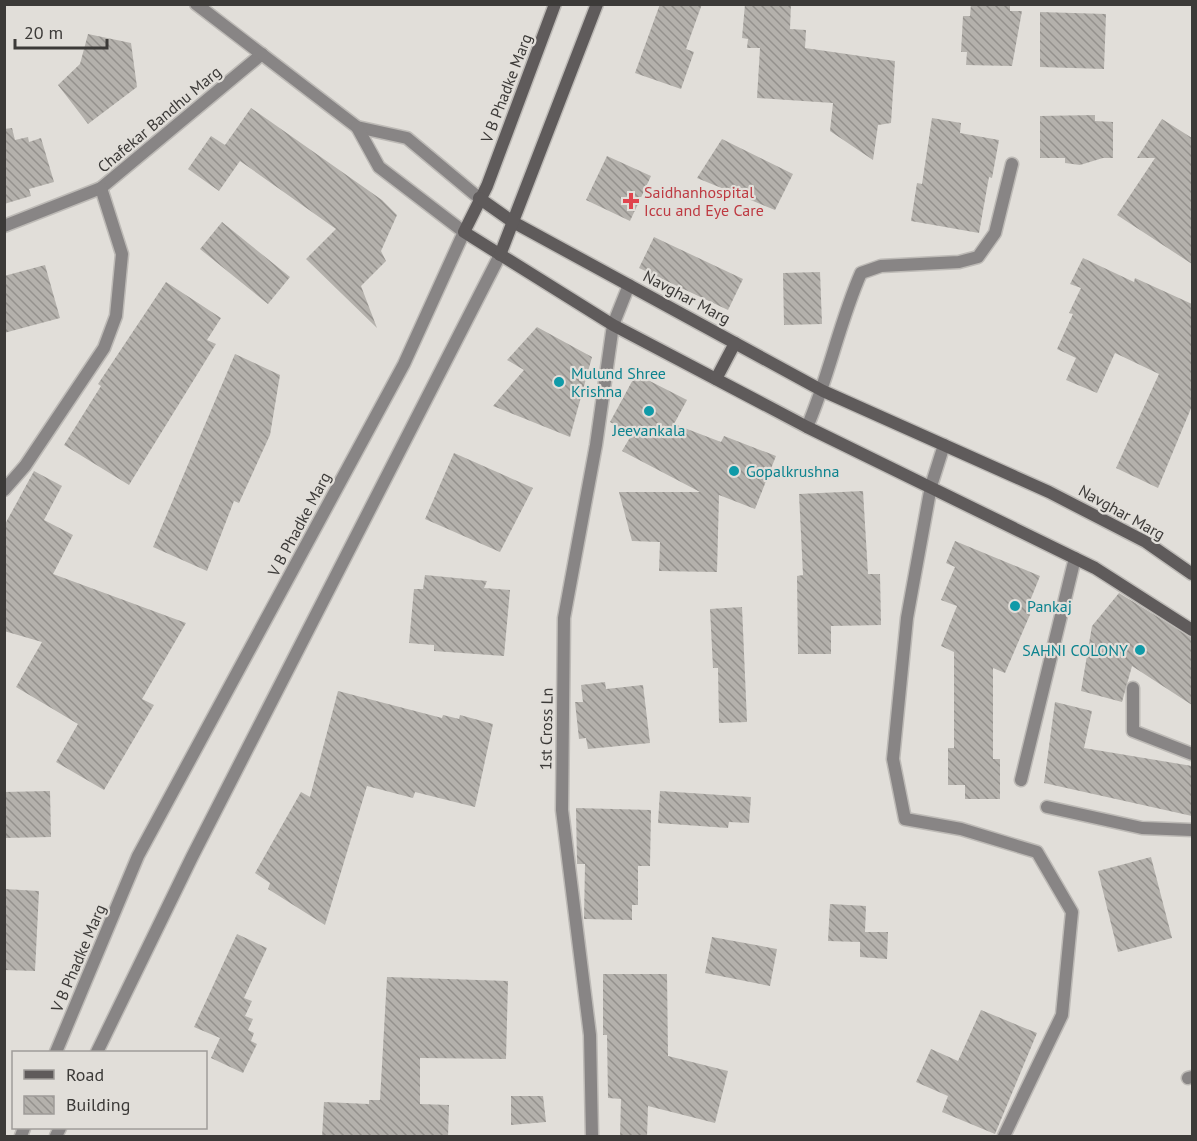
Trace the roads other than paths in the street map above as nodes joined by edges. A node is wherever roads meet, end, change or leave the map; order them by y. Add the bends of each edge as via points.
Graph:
1 (196, 4) edge
2 (555, 4) edge
3 (597, 4) edge
4 (262, 54) junction
5 (357, 127) junction
6 (1012, 164) dead end
7 (101, 188) junction
8 (479, 198) junction
9 (513, 222) junction
10 (4, 226) edge
11 (464, 232) junction
12 (500, 255) junction
13 (629, 285) junction
14 (613, 325) junction
15 (735, 343) junction
16 (717, 379) junction
17 (823, 391) junction
18 (807, 427) junction
19 (944, 445) junction
20 (931, 486) junction
21 (4, 490) edge
22 (1075, 558) junction
23 (1192, 574) edge
24 (1192, 630) edge
25 (1133, 688) dead end
26 (1192, 754) edge
27 (1021, 780) dead end
28 (1047, 807) dead end
29 (1192, 830) edge
30 (57, 1051) edge
31 (98, 1051) edge
32 (592, 1137) edge
33 (1004, 1137) edge

1 - 4 street, Navghar Marg
2 - 8 main road, V B Phadke Marg via 487,186
3 - 9 main road
4 - 5 street, Navghar Marg
4 - 7 street, Chafekar Bandhu Marg
5 - 8 street, Navghar Marg via 407,138
5 - 11 street via 379,167
6 - 17 street via 995,233 978,257 959,262 881,266 861,273 849,300
7 - 10 street, Chafekar Bandhu Marg
7 - 21 street via 122,254 116,316 104,348 25,466
8 - 9 main road, Navghar Marg
8 - 11 main road, V B Phadke Marg
9 - 12 main road
9 - 13 main road, Navghar Marg
11 - 12 main road
11 - 30 street, V B Phadke Marg via 404,364 138,856
12 - 14 main road
12 - 31 street via 192,857
13 - 14 street, 1st Cross Ln
13 - 15 main road, Navghar Marg
14 - 16 main road
14 - 32 street, 1st Cross Ln via 596,445 564,618 562,810 590,1035
15 - 16 main road
15 - 17 main road, Navghar Marg
16 - 18 main road
17 - 18 street
17 - 19 main road, Navghar Marg
18 - 20 main road
19 - 20 street
19 - 23 main road, Navghar Marg via 1049,492 1146,542
20 - 22 main road
20 - 33 street via 907,618 893,759 905,819 961,829 1037,852 1072,912 1062,1015
22 - 24 main road
22 - 27 street
25 - 26 street via 1133,731
28 - 29 street via 1142,828

